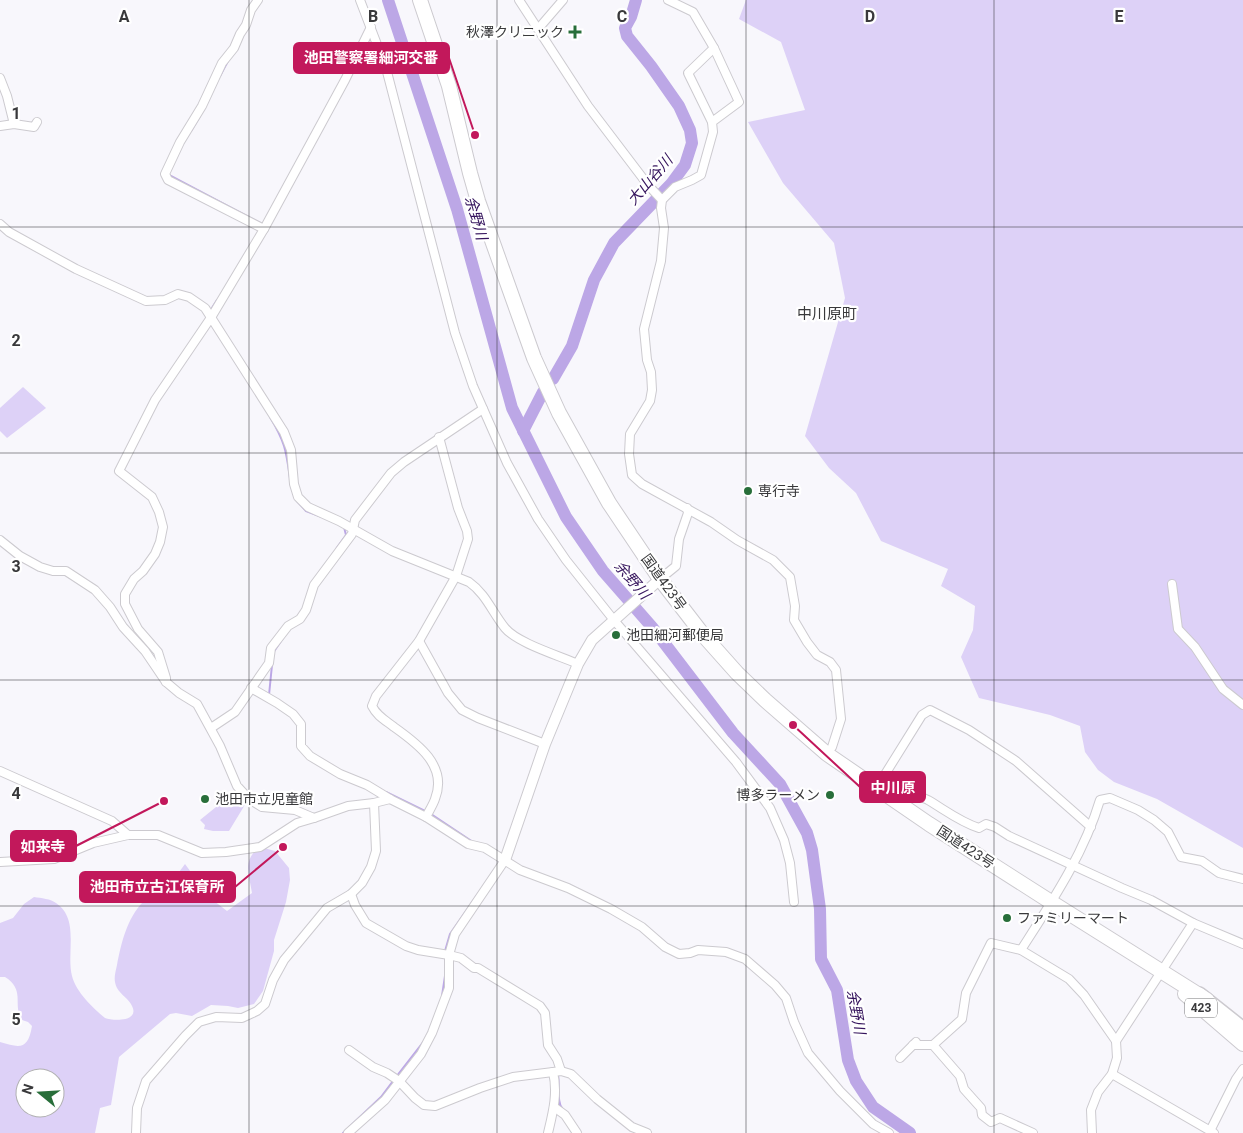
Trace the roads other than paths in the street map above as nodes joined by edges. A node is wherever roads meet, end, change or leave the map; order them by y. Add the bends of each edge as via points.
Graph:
1 (258, 0) edge
2 (360, 0) edge
3 (420, 0) edge
4 (519, 0) edge
5 (563, 0) edge
6 (668, 0) edge
7 (370, 27) junction
8 (538, 29) junction
9 (714, 48) junction
10 (0, 78) edge
11 (37, 122) dead end
12 (712, 122) junction
13 (14, 124) junction
14 (0, 126) edge
15 (662, 200) junction
16 (0, 224) edge
17 (264, 229) junction
18 (212, 316) junction
19 (483, 409) junction
20 (439, 437) junction
21 (687, 508) junction
22 (353, 528) junction
23 (0, 540) edge
24 (456, 576) junction
25 (655, 582) junction
26 (1172, 584) dead end
27 (615, 618) junction
28 (419, 641) junction
29 (578, 664) junction
30 (166, 682) junction
31 (251, 688) junction
32 (1243, 705) edge
33 (210, 728) junction
34 (545, 744) junction
35 (827, 754) junction
36 (0, 770) edge
37 (878, 785) junction
38 (390, 799) junction
39 (374, 803) junction
40 (426, 817) junction
41 (314, 818) junction
42 (1091, 827) junction
43 (128, 835) junction
44 (505, 860) junction
45 (0, 862) edge
46 (1072, 864) junction
47 (1243, 879) edge
48 (351, 894) junction
49 (794, 902) dead end
50 (1051, 902) junction
51 (1193, 923) junction
52 (1243, 944) edge
53 (1020, 950) junction
54 (450, 955) junction
55 (1160, 971) junction
56 (1200, 995) junction
57 (1212, 1017) junction
58 (1243, 1024) edge
59 (1243, 1030) edge
60 (1243, 1036) edge
61 (1116, 1041) junction
62 (1243, 1044) edge
63 (933, 1045) junction
64 (349, 1050) dead end
65 (900, 1058) dead end
66 (1243, 1069) edge
67 (557, 1072) junction
68 (1112, 1074) junction
69 (400, 1081) junction
70 (554, 1107) junction
71 (1212, 1132) edge
72 (136, 1133) edge
73 (348, 1133) edge
74 (548, 1133) edge
75 (577, 1133) edge
76 (647, 1133) edge
77 (889, 1133) edge
78 (1033, 1133) edge
79 (1092, 1133) edge

1 - 17 street via 165,174 168,180
2 - 7 street
3 - 25 highway, 国道423号 / 423 via 449,86 478,201 534,358 558,413
4 - 8 street
5 - 8 street
6 - 9 street via 693,12
7 - 17 street
7 - 19 street via 386,68 455,333
8 - 15 street via 588,106
9 - 12 street via 688,73
9 - 12 street via 739,102
10 - 13 street
11 - 13 street via 34,127
12 - 15 street via 713,132 701,175 675,187
13 - 14 street
15 - 21 street via 661,261 644,329 651,372 650,401 630,434 629,454 632,475 642,484
16 - 18 street via 76,270 146,301 165,300 178,294 189,296
17 - 18 street
18 - 22 street via 284,432 291,450 298,497 308,508
18 - 30 street via 155,400 119,471 152,497 160,512 163,527 160,542 125,594 125,604 138,629 158,652
19 - 20 street
19 - 27 street via 507,463 538,519 566,560
20 - 22 street via 391,473
20 - 24 street via 468,539
21 - 25 street via 676,566
21 - 35 street via 772,560 790,577 794,620 817,655 830,662 836,670 841,719
22 - 24 street via 392,551
22 - 31 street via 352,534 314,586 300,620 288,626 271,648 269,663
23 - 30 street via 40,567 66,571 95,590
24 - 28 street
24 - 29 street via 480,590 506,629 519,639
25 - 27 street
25 - 35 highway, 国道423号 / 423 via 737,673
26 - 32 street via 1178,629 1195,647 1223,689
27 - 29 street via 592,640
27 - 49 street via 736,762 770,808 790,863
28 - 34 street via 448,693 462,710
28 - 40 street via 376,696 372,706 376,714 418,744 435,766 438,781 436,798
29 - 34 street
30 - 33 street via 197,704
31 - 33 street via 235,712
31 - 38 street via 293,714 301,724 301,746 310,756
33 - 41 street via 237,786 249,799 262,807 295,810
34 - 44 street
35 - 37 highway, 国道423号 / 423
36 - 43 street via 112,821
37 - 42 street via 922,715 930,710 969,730 1016,761
37 - 46 street via 893,785 968,824 980,828 986,824 995,826 1009,836
37 - 50 highway, 国道423号 / 423
38 - 39 street
38 - 40 street
39 - 41 street via 348,806
39 - 48 street via 376,851 371,868
40 - 44 street via 468,844 485,848
41 - 43 street via 297,823 260,847 226,852 202,853 158,835
42 - 46 street
42 - 47 street via 1100,800 1110,798 1154,820 1168,832 1181,857 1202,861 1219,873
43 - 45 street via 93,843 54,859
44 - 54 street via 454,934
44 - 77 street via 520,870 611,909 679,954 698,950 726,952 745,959 786,998 808,1053 873,1124
46 - 50 street
46 - 51 street
48 - 54 street via 366,923 406,946
48 - 72 street via 327,908 284,960 265,1004 257,1011 242,1018 216,1016 199,1022 185,1036 146,1081 137,1108
50 - 53 street
50 - 55 highway, 国道423号 / 423
51 - 52 street
51 - 55 street
53 - 61 street via 1068,979 1084,995
53 - 63 street via 991,943 966,993 962,1019
54 - 67 street via 461,958 540,1006 545,1013 548,1045 557,1059
54 - 69 street via 449,988 432,1033
55 - 56 highway, 国道423号 / 423
55 - 57 highway, 国道423号 / 423
55 - 61 street
56 - 58 highway, 国道423号 / 423
56 - 59 highway
57 - 60 highway
57 - 62 highway, 国道423号 / 423
61 - 68 street via 1117,1058
63 - 65 street via 916,1042
63 - 78 street via 960,1076 964,1089 981,1108 982,1115 991,1122 1000,1118
64 - 69 street
66 - 71 street
67 - 69 street via 513,1077 435,1106 424,1105
67 - 70 street
67 - 76 street via 572,1074 632,1127
68 - 71 street
68 - 79 street via 1098,1092 1091,1110
69 - 73 street via 385,1100
70 - 74 street
70 - 75 street via 565,1115

